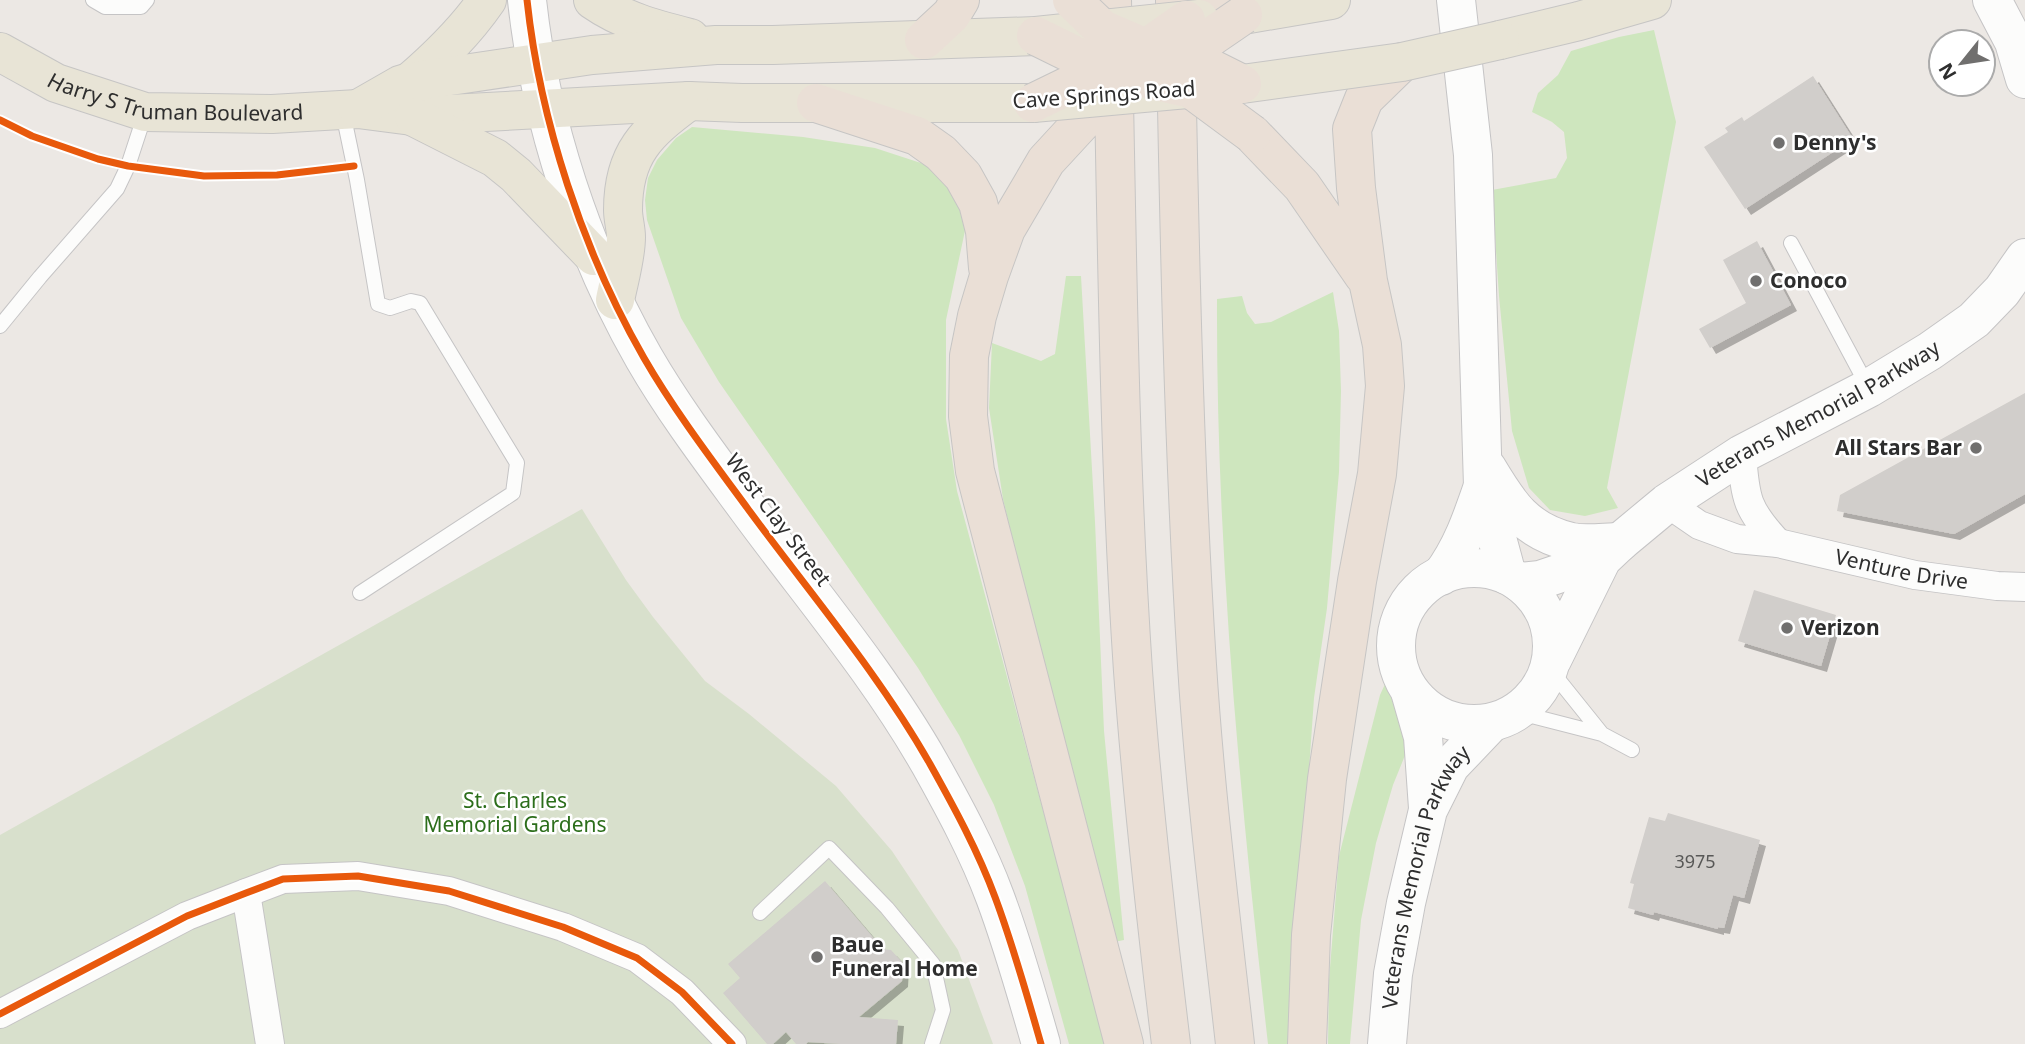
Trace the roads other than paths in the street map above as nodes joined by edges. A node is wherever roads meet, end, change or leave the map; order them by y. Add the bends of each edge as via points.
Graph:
1 (93, 0) edge
2 (147, 0) edge
3 (487, 0) edge
4 (527, 0) edge
5 (593, 0) edge
6 (960, 0) edge
7 (1072, 0) edge
8 (1331, 0) edge
9 (1456, 0) edge
10 (1652, 0) edge
11 (1992, 0) edge
12 (1107, 14) edge
13 (1199, 30) edge
14 (1035, 36) junction
15 (924, 40) junction
16 (716, 45) junction
17 (0, 52) edge
18 (536, 62) junction
19 (1402, 62) junction
20 (1147, 63) junction
21 (2025, 79) edge
22 (1104, 83) junction
23 (411, 99) junction
24 (689, 101) junction
25 (816, 103) junction
26 (1033, 103) joint
27 (547, 108) junction
28 (350, 110) junction
29 (145, 112) junction
30 (1791, 243) dead end
31 (594, 256) junction
32 (2025, 258) edge
33 (989, 276) junction
34 (1368, 281) junction
35 (615, 300) junction
36 (0, 326) edge
37 (1869, 388) junction
38 (1742, 454) junction
39 (1482, 473) junction
40 (1667, 503) junction
41 (1778, 543) junction
42 (1611, 551) junction
43 (1441, 576) junction
44 (1513, 579) junction
45 (2025, 587) edge
46 (360, 593) dead end
47 (1551, 664) junction
48 (1412, 695) junction
49 (1503, 718) junction
50 (1602, 734) junction
51 (1632, 750) dead end
52 (1428, 810) junction
53 (246, 893) junction
54 (760, 914) dead end
55 (0, 1014) edge
56 (271, 1044) edge
57 (732, 1044) edge
58 (932, 1044) edge
59 (1041, 1044) edge
60 (1124, 1044) edge
61 (1171, 1044) edge
62 (1235, 1044) edge
63 (1307, 1044) edge
64 (1387, 1044) edge

1 - 2 lane via 106,7 141,7
3 - 23 main road
4 - 18 main road, West Clay Street
5 - 16 main road via 630,21
6 - 15 highway
7 - 12 highway, bridge
8 - 13 main road, Cave Springs Road
9 - 39 main road via 1473,155
10 - 19 main road, Cave Springs Road, bridge
11 - 21 main road via 2014,42
12 - 13 main road, Cave Springs Road, bridge
12 - 14 main road, Cave Springs Road, bridge
12 - 20 highway, bridge
12 - 61 highway via 1133,670 1149,866
13 - 19 main road, Cave Springs Road, bridge via 1242,84
13 - 20 highway, bridge
13 - 20 highway, bridge
13 - 22 main road, Cave Springs Road, bridge
13 - 34 highway, bridge via 1252,134 1302,186
13 - 62 highway via 1184,429 1197,668
14 - 15 main road, Cave Springs Road
14 - 22 highway, bridge
15 - 16 main road, Cave Springs Road
16 - 18 main road, Cave Springs Road
17 - 29 main road, Harry S Truman Boulevard via 57,83
18 - 23 main road, Harry S Truman Boulevard
18 - 27 main road, West Clay Street
19 - 34 highway via 1364,99 1352,129
20 - 22 highway, bridge
22 - 26 highway, bridge
22 - 33 highway via 1046,161 1006,229
23 - 27 main road, Harry S Truman Boulevard
23 - 28 main road, Harry S Truman Boulevard via 400,85
23 - 31 main road via 516,175
24 - 25 main road, Cave Springs Road
24 - 27 main road, Cave Springs Road
24 - 35 main road via 645,138 627,173 626,238
25 - 26 main road, Cave Springs Road
25 - 33 highway via 917,136 941,153 963,176 978,203
27 - 31 main road, West Clay Street
28 - 29 main road, Harry S Truman Boulevard
28 - 46 lane via 377,303 390,309 411,301 420,303 517,463 513,494
29 - 36 lane via 117,189
30 - 37 lane
31 - 35 main road, West Clay Street
32 - 37 main road, Veterans Memorial Parkway via 1974,320
33 - 60 highway via 970,356 968,416 975,471
34 - 63 highway via 1382,345 1381,443 1327,779 1311,936
35 - 59 main road, West Clay Street via 644,357 702,446 870,673 929,762 994,895
37 - 38 main road, Veterans Memorial Parkway
38 - 40 main road, Veterans Memorial Parkway
38 - 41 street via 1749,502
39 - 42 main road via 1533,527
39 - 43 main road via 1468,530
39 - 44 main road
40 - 41 street, Venture Drive via 1699,525 1737,539
40 - 42 main road, Veterans Memorial Parkway
41 - 45 street, Venture Drive via 1915,575
42 - 44 main road, Veterans Memorial Parkway via 1540,580
42 - 47 main road, Veterans Memorial Parkway
43 - 44 main road via 1456,569 1482,568
43 - 48 main road via 1413,597 1399,620 1395,646 1399,672
44 - 47 main road via 1528,589 1544,610 1552,635
47 - 49 main road via 1544,685 1528,705
47 - 50 lane
48 - 49 main road via 1431,713 1455,723
48 - 52 main road via 1423,737
49 - 50 lane
49 - 52 main road, Veterans Memorial Parkway via 1450,766
50 - 51 lane
52 - 64 main road, Veterans Memorial Parkway via 1404,915
53 - 55 street via 187,916
53 - 56 street
53 - 57 street via 283,879 358,877 449,891 563,927 637,958 682,992
54 - 58 lane via 829,848 933,964 943,1010

